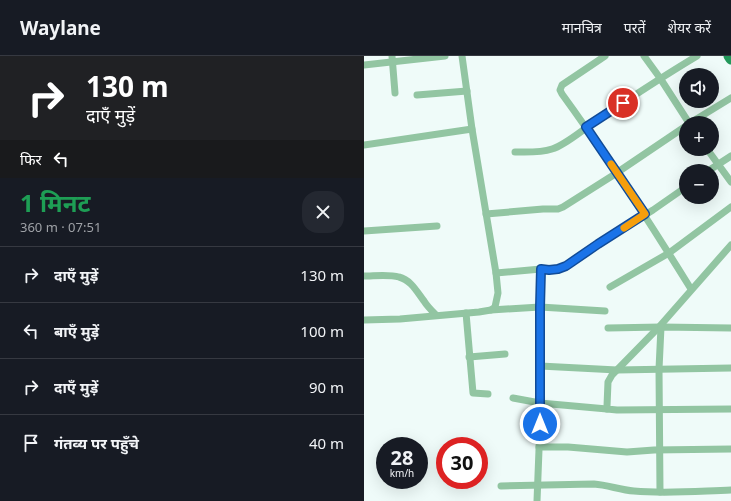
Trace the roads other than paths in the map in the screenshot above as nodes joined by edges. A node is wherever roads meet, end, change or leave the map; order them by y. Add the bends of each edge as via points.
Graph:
1 (445, 56) edge
2 (462, 56) edge
3 (605, 56) edge
4 (644, 56) edge
5 (697, 56) edge
6 (729, 56) edge
7 (392, 59) edge
8 (731, 59) edge
9 (364, 65) edge
10 (660, 78) junction
11 (466, 91) junction
12 (395, 93) dead end
13 (416, 95) dead end
14 (731, 98) edge
15 (685, 116) edge
16 (701, 116) edge
17 (586, 127) junction
18 (472, 129) junction
19 (679, 131) edge
20 (364, 145) edge
21 (515, 152) dead end
22 (712, 156) edge
23 (731, 156) edge
24 (718, 164) joint
25 (719, 165) edge
26 (617, 173) junction
27 (731, 182) edge
28 (679, 192) edge
29 (731, 207) edge
30 (486, 214) junction
31 (645, 214) junction
32 (437, 226) dead end
33 (364, 231) edge
34 (729, 250) edge
35 (669, 253) junction
36 (541, 269) junction
37 (496, 273) junction
38 (364, 276) edge
39 (610, 287) dead end
40 (691, 290) junction
41 (540, 307) junction
42 (490, 310) junction
43 (605, 311) dead end
44 (466, 313) junction
45 (436, 316) junction
46 (364, 320) edge
47 (660, 327) junction
48 (608, 328) dead end
49 (731, 328) edge
50 (505, 354) dead end
51 (469, 357) junction
52 (540, 366) junction
53 (731, 368) edge
54 (658, 369) junction
55 (616, 370) junction
56 (488, 394) dead end
57 (513, 398) dead end
58 (540, 403) junction
59 (607, 409) junction
60 (731, 409) edge
61 (659, 410) junction
62 (539, 447) junction
63 (731, 449) edge
64 (660, 450) junction
65 (537, 485) junction
66 (501, 486) dead end
67 (731, 490) edge
68 (660, 492) junction
69 (537, 501) edge

1 - 7 street
2 - 11 street
3 - 17 street via 562,85 560,90
4 - 10 street
5 - 10 street
6 - 8 main road
7 - 9 street
7 - 12 street
10 - 15 street
10 - 17 street
11 - 13 street
11 - 18 street
14 - 16 street
17 - 21 street via 552,149 540,152
17 - 26 street
18 - 20 street
18 - 30 street
19 - 26 street
22 - 24 street
23 - 24 street
25 - 27 street
26 - 30 street via 558,209
26 - 31 street
28 - 31 street
29 - 35 street
30 - 37 street
31 - 35 street
31 - 36 street via 566,266 558,269
32 - 33 street
34 - 40 street
35 - 39 street
35 - 40 street
36 - 37 street
36 - 41 street
37 - 42 street via 497,300 495,307
38 - 45 street via 399,277 408,282
40 - 47 street
41 - 42 street
41 - 43 street
41 - 52 street
42 - 44 street
44 - 45 street
44 - 51 street
45 - 46 street
47 - 48 street
47 - 49 street
47 - 54 street
47 - 55 street
50 - 51 street
51 - 56 street via 473,393
52 - 55 street
52 - 58 street
53 - 54 street
54 - 55 street
54 - 61 street
55 - 59 street via 608,382
57 - 58 street
58 - 59 street
58 - 62 street
59 - 61 street
60 - 61 street
61 - 64 street
62 - 64 street via 627,452
62 - 65 street
63 - 64 street
64 - 68 street
65 - 66 street
65 - 68 street via 594,484 624,490
65 - 69 street
67 - 68 street

